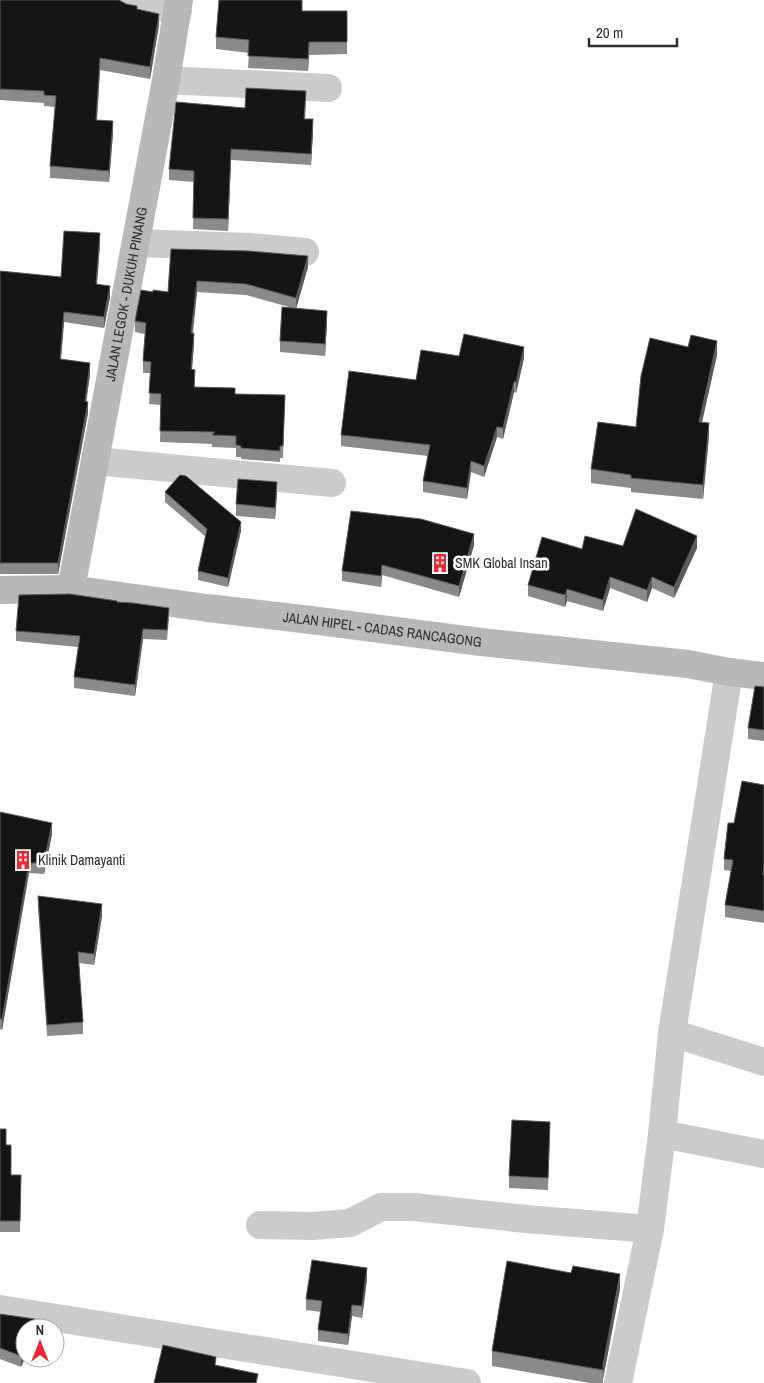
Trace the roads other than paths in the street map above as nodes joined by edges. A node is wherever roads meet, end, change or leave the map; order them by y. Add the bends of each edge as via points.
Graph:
1 (129, 0) edge
2 (179, 5) edge
3 (166, 80) junction
4 (328, 88) dead end
5 (136, 243) junction
6 (305, 252) dead end
7 (95, 461) junction
8 (332, 483) dead end
9 (71, 589) junction
10 (0, 590) edge
11 (729, 672) junction
12 (764, 676) edge
13 (672, 1033) junction
14 (764, 1062) edge
15 (662, 1134) junction
16 (764, 1154) edge
17 (260, 1225) dead end
18 (650, 1229) junction
19 (0, 1309) edge
20 (467, 1383) edge
21 (618, 1383) edge

1 - 2 street
2 - 3 street, JALAN LEGOK - DUKUH PINANG
3 - 4 street
3 - 5 street, JALAN LEGOK - DUKUH PINANG
5 - 6 street
5 - 7 street, JALAN LEGOK - DUKUH PINANG
7 - 8 street
7 - 9 street, JALAN LEGOK - DUKUH PINANG
9 - 10 street, JALAN HIPEL - CADAS RANCAGONG
9 - 11 street, JALAN HIPEL - CADAS RANCAGONG via 481,642 688,664
11 - 12 street, JALAN HIPEL - CADAS RANCAGONG
11 - 13 street
13 - 14 street
13 - 15 street
15 - 16 street
15 - 18 street
17 - 18 street via 350,1223 381,1207 414,1207
18 - 21 street
19 - 20 street

